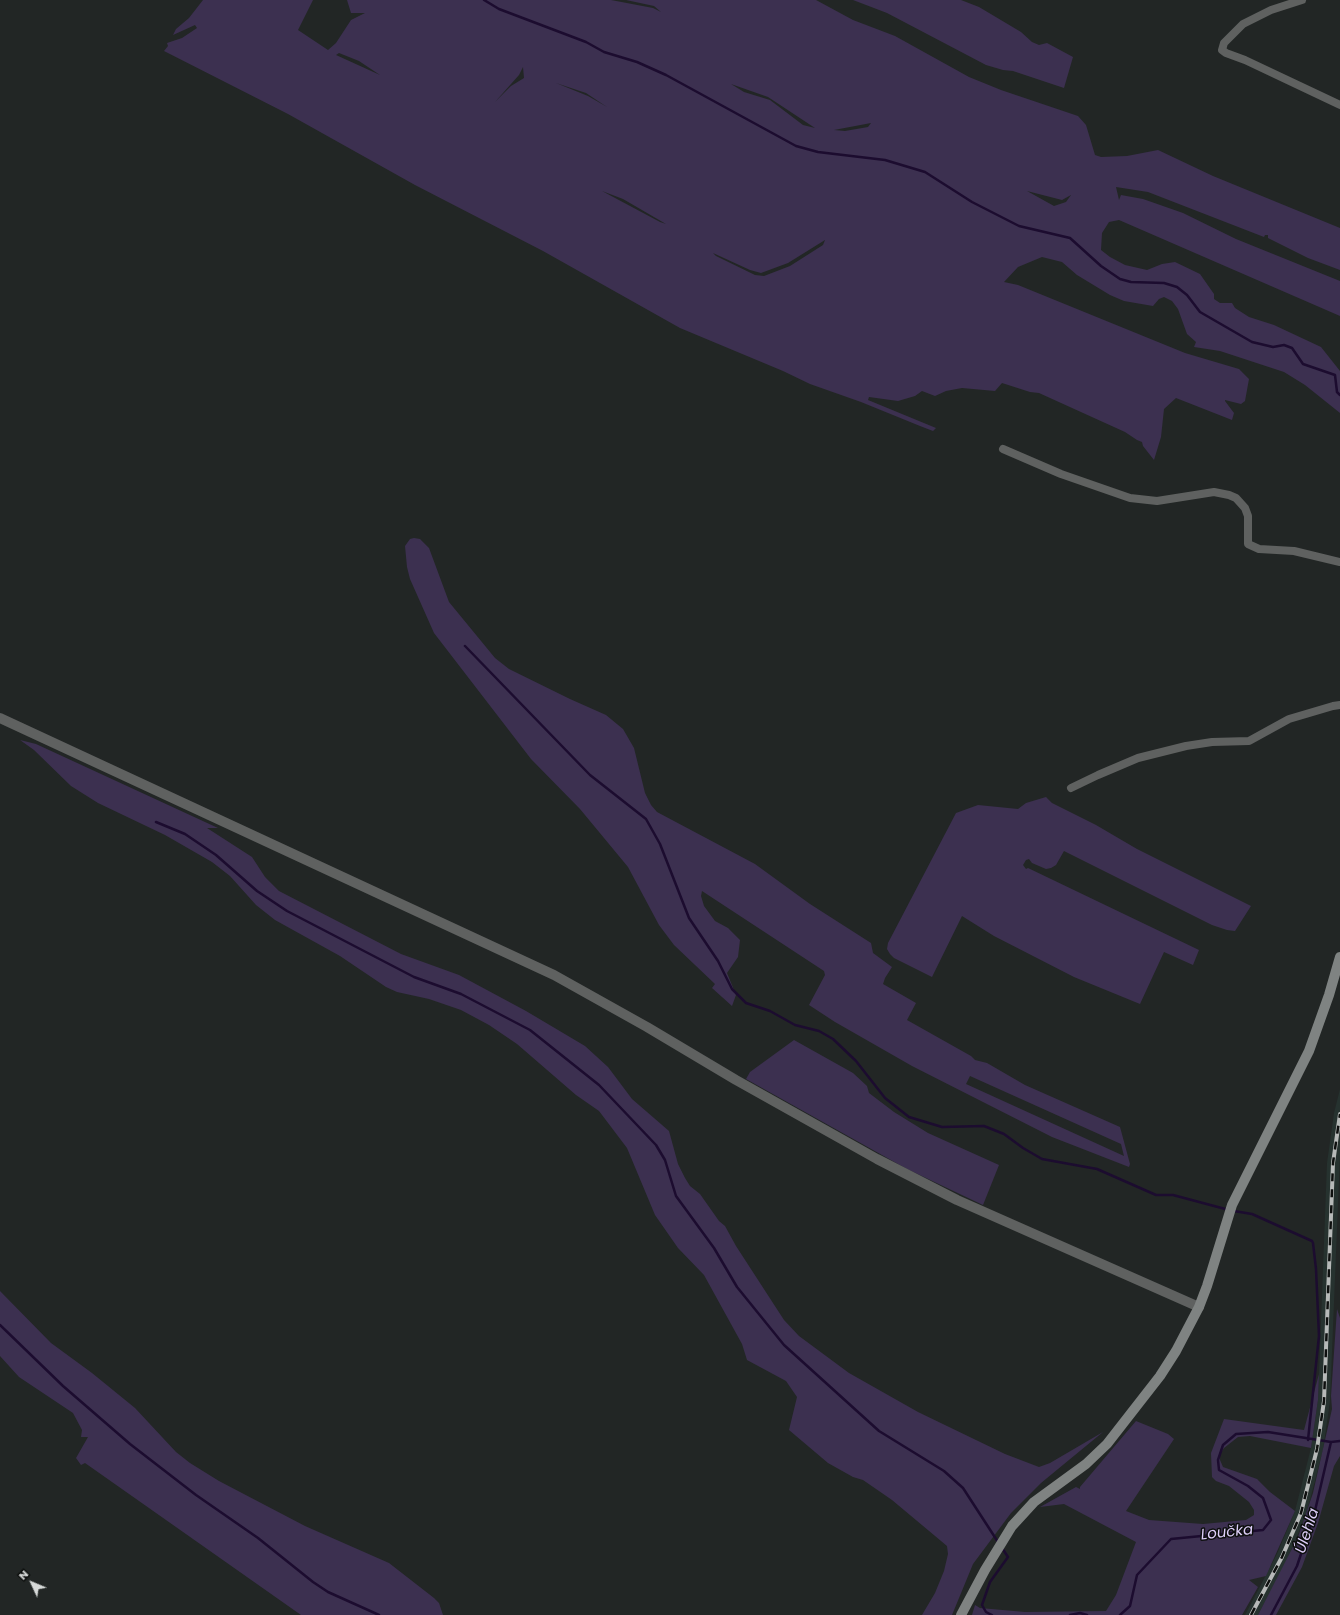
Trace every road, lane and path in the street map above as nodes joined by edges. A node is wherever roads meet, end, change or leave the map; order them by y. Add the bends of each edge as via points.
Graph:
1 (1302, 0) edge
2 (1340, 105) edge
3 (1003, 448) dead end
4 (1340, 562) edge
5 (1340, 705) edge
6 (0, 718) edge
7 (1071, 788) dead end
8 (1340, 957) edge
9 (1199, 1307) junction
10 (961, 1615) edge

1 - 2 street via 1271,10 1243,24 1227,40 1222,50
3 - 4 street via 1061,474 1130,498 1157,501 1214,492 1229,495 1236,498 1245,508 1248,516 1248,544 1259,549 1294,551
5 - 7 street via 1289,720 1249,741 1212,742 1138,758
6 - 9 street via 554,975 877,1159 957,1200
8 - 9 main road via 1309,1051 1232,1205
9 - 10 main road via 1163,1371 1107,1444 1086,1464 1040,1498 1012,1526

